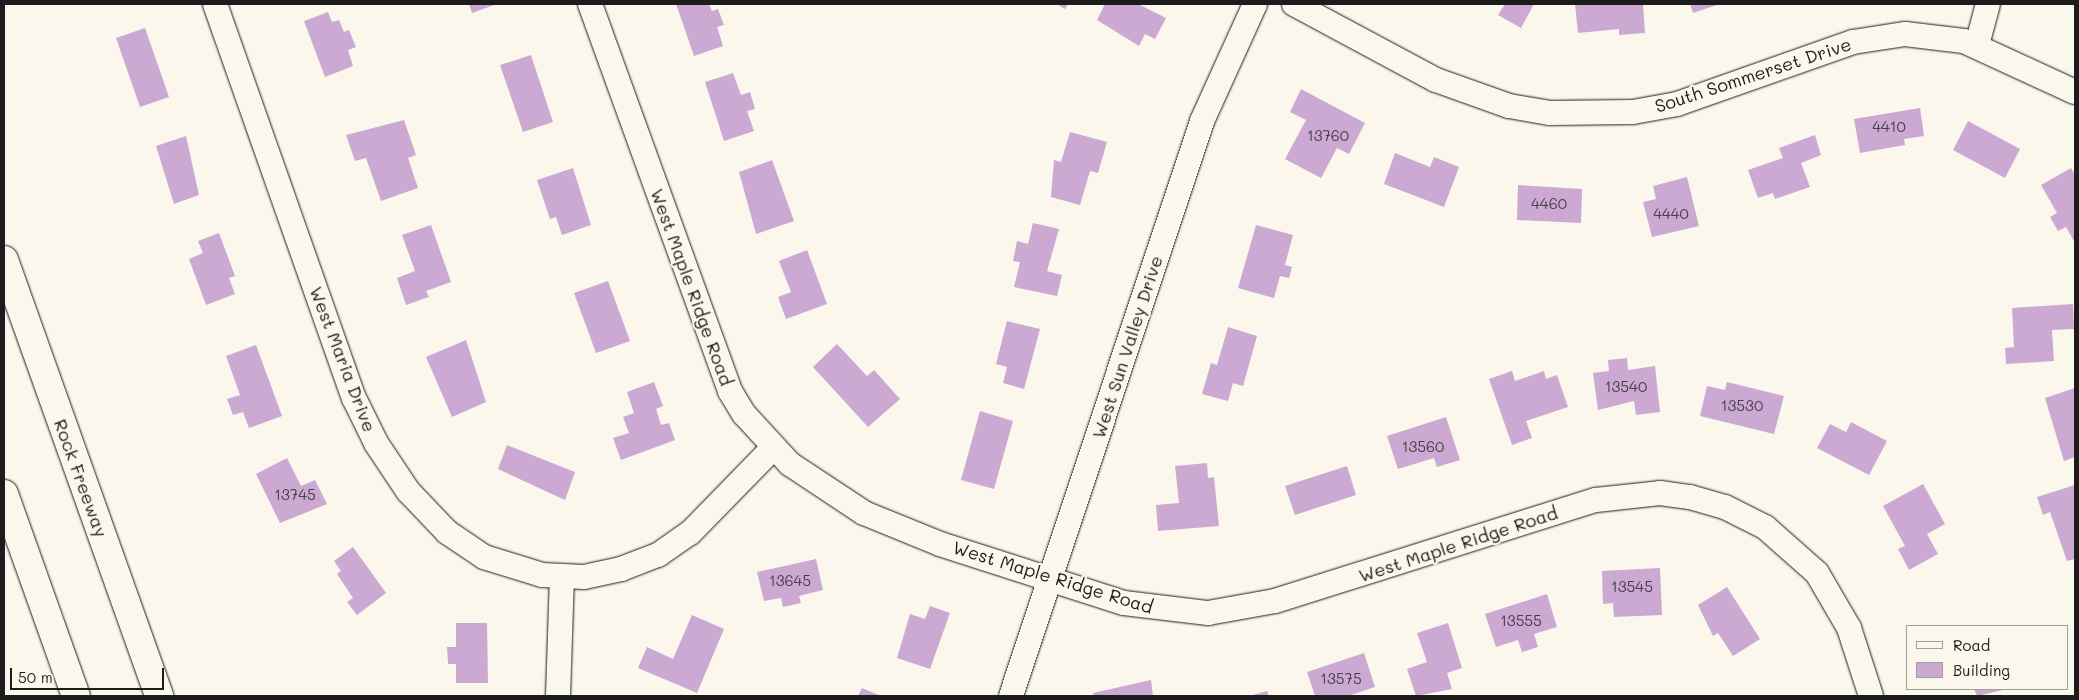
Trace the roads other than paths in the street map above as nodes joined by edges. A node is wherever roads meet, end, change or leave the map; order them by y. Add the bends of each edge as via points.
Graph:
1 (215, 4) edge
2 (590, 4) edge
3 (1255, 4) edge
4 (1294, 4) edge
5 (1988, 4) edge
6 (1977, 45) junction
7 (2075, 92) edge
8 (4, 260) edge
9 (773, 448) junction
10 (4, 494) edge
11 (562, 576) junction
12 (1051, 579) junction
13 (76, 696) edge
14 (159, 696) edge
15 (558, 696) edge
16 (1012, 696) edge
17 (1871, 696) edge

1 - 11 street, West Maria Drive via 354,398 376,443 408,491 446,532 484,557 520,570
2 - 9 street, West Maple Ridge Road via 713,352 744,414
3 - 12 street, West Sun Valley Drive via 1202,121
4 - 6 street, South Sommerset Drive via 1436,80 1501,103 1550,113 1633,112 1677,104 1880,37 1936,36
5 - 6 street
6 - 7 street, South Sommerset Drive
8 - 14 highway, Rock Freeway
9 - 11 street, West Maria Drive via 690,533 658,555 621,569
9 - 12 street, West Maple Ridge Road via 812,481 864,513
10 - 13 highway
11 - 15 street
12 - 16 street, West Sun Valley Drive
12 - 17 street, West Maple Ridge Road via 1146,608 1186,613 1247,608 1596,500 1660,493 1690,497 1725,507 1766,527 1817,574 1849,628

